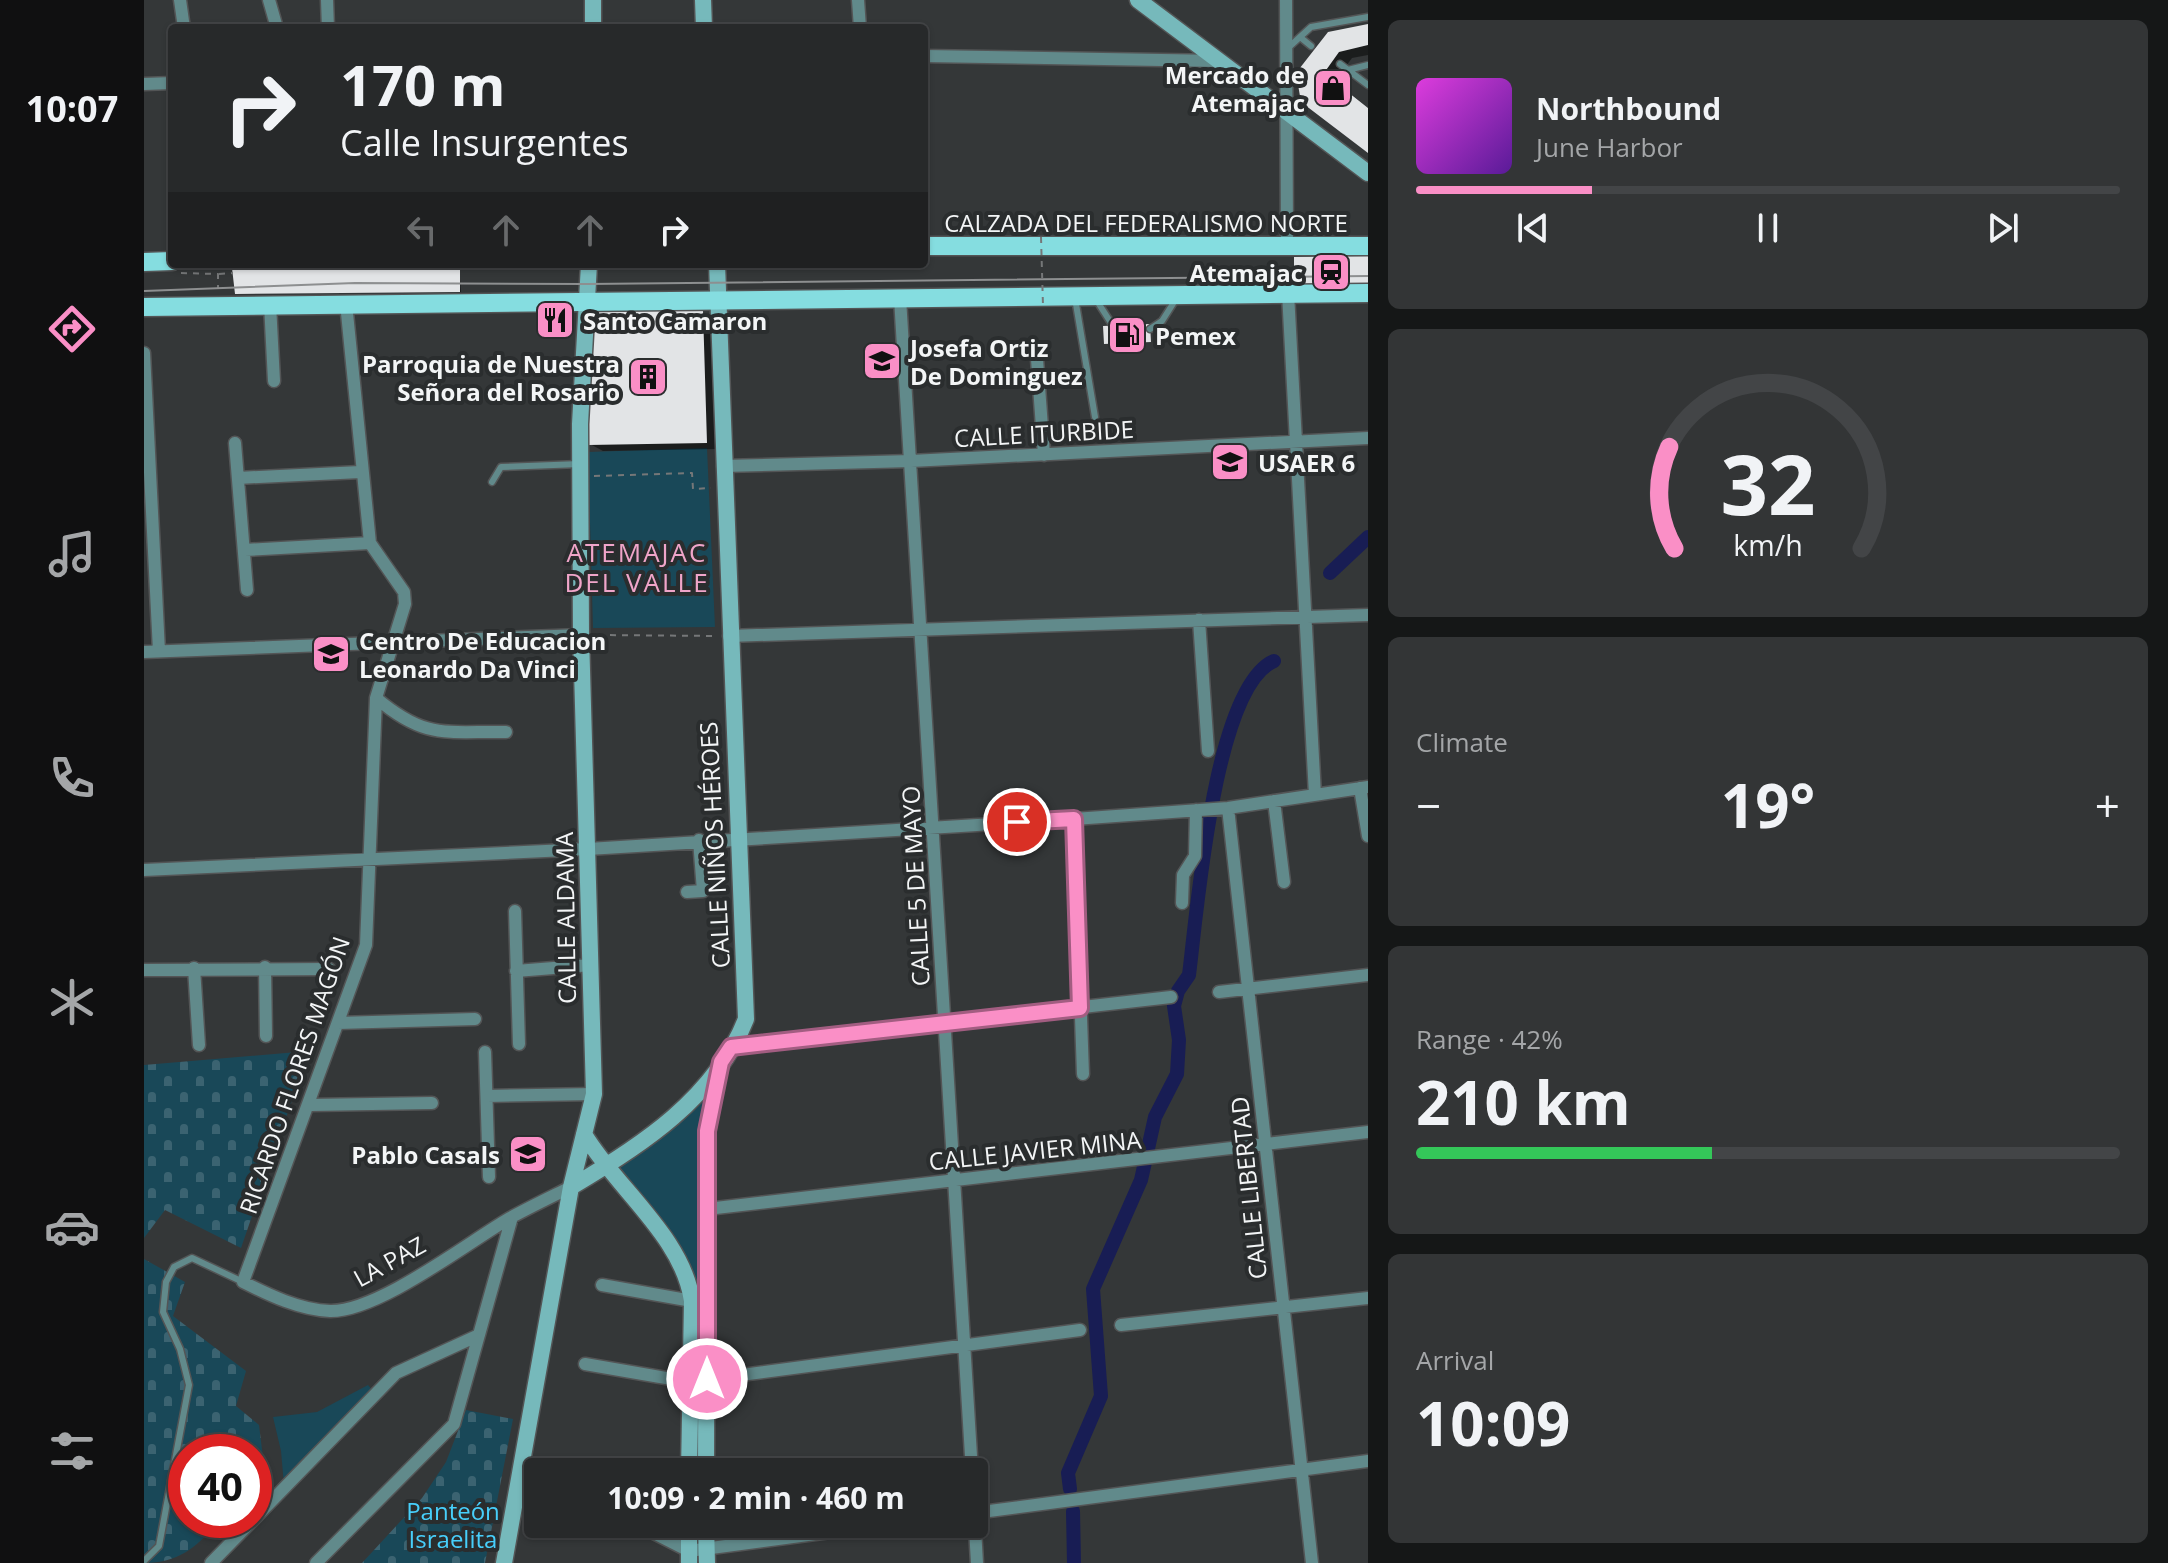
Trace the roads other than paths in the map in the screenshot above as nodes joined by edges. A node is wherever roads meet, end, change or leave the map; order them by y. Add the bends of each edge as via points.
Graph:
1 (180, 0) edge
2 (269, 0) edge
3 (327, 0) edge
4 (593, 0) edge
5 (703, 0) edge
6 (858, 0) edge
7 (1138, 0) edge
8 (1286, 0) edge
9 (1368, 17) edge
10 (183, 24) edge
11 (276, 24) edge
12 (328, 24) edge
13 (593, 24) edge
14 (704, 24) edge
15 (860, 24) edge
16 (1300, 37) junction
17 (1311, 46) dead end
18 (1286, 50) junction
19 (928, 56) edge
20 (1220, 61) junction
21 (1340, 64) dead end
22 (1368, 65) edge
23 (1348, 70) junction
24 (168, 83) edge
25 (144, 84) edge
26 (1368, 85) edge
27 (1285, 109) junction
28 (1368, 173) edge
29 (928, 246) edge
30 (1287, 246) junction
31 (1368, 246) edge
32 (168, 261) edge
33 (144, 262) edge
34 (589, 268) edge
35 (717, 268) edge
36 (1288, 293) junction
37 (1368, 293) edge
38 (1180, 294) junction
39 (1083, 295) junction
40 (900, 298) junction
41 (717, 299) junction
42 (586, 300) junction
43 (346, 303) junction
44 (270, 304) junction
45 (144, 307) edge
46 (1113, 326) dead end
47 (1150, 329) dead end
48 (144, 353) edge
49 (1037, 359) dead end
50 (274, 381) dead end
51 (1095, 417) dead end
52 (1368, 438) edge
53 (1296, 442) junction
54 (235, 443) dead end
55 (1044, 455) junction
56 (911, 461) junction
57 (580, 464) junction
58 (723, 466) junction
59 (360, 472) junction
60 (238, 478) junction
61 (492, 482) dead end
62 (370, 543) junction
63 (245, 550) junction
64 (247, 590) dead end
65 (1368, 615) edge
66 (1305, 616) junction
67 (1199, 620) junction
68 (922, 630) junction
69 (581, 635) junction
70 (729, 636) junction
71 (395, 642) junction
72 (159, 651) junction
73 (144, 652) edge
74 (376, 698) junction
75 (506, 732) dead end
76 (1208, 751) dead end
77 (1364, 787) edge
78 (1315, 795) junction
79 (1274, 801) junction
80 (1225, 808) junction
81 (1198, 810) junction
82 (1074, 819) junction
83 (933, 826) junction
84 (1368, 836) edge
85 (738, 837) junction
86 (699, 840) junction
87 (588, 849) junction
88 (368, 861) junction
89 (144, 870) edge
90 (1284, 882) dead end
91 (687, 892) dead end
92 (1182, 903) dead end
93 (515, 911) dead end
94 (591, 965) junction
95 (265, 967) junction
96 (194, 968) junction
97 (329, 969) dead end
98 (144, 970) edge
99 (516, 971) junction
100 (1368, 975) edge
101 (1248, 988) junction
102 (1219, 992) dead end
103 (1171, 997) dead end
104 (1080, 1008) junction
105 (475, 1019) dead end
106 (338, 1023) junction
107 (945, 1023) junction
108 (266, 1036) dead end
109 (519, 1044) dead end
110 (199, 1045) dead end
111 (731, 1047) junction
112 (485, 1052) dead end
113 (721, 1062) junction
114 (1083, 1074) dead end
115 (594, 1094) junction
116 (487, 1096) junction
117 (432, 1103) dead end
118 (311, 1105) junction
119 (1368, 1132) edge
120 (584, 1134) junction
121 (1266, 1145) junction
122 (604, 1167) junction
123 (489, 1177) dead end
124 (955, 1181) junction
125 (571, 1187) junction
126 (707, 1209) junction
127 (512, 1217) junction
128 (243, 1282) junction
129 (602, 1285) dead end
130 (1368, 1298) edge
131 (692, 1301) junction
132 (1284, 1307) junction
133 (1121, 1325) dead end
134 (1080, 1330) dead end
135 (479, 1335) junction
136 (964, 1343) junction
137 (585, 1364) dead end
138 (707, 1379) junction
139 (689, 1382) junction
140 (689, 1458) edge
141 (706, 1458) edge
142 (971, 1458) edge
143 (1368, 1461) edge
144 (1302, 1469) junction
145 (272, 1500) edge
146 (988, 1510) edge
147 (235, 1538) edge
148 (658, 1538) edge
149 (810, 1538) edge
150 (976, 1538) edge
151 (706, 1556) edge
152 (689, 1557) edge
153 (144, 1561) edge
154 (211, 1563) edge
155 (316, 1563) edge
156 (504, 1563) edge
157 (977, 1563) edge
158 (1312, 1563) edge

1 - 10 street
2 - 11 street
3 - 12 street
4 - 13 street
5 - 14 street
6 - 15 street
7 - 20 street
8 - 18 street
9 - 16 lane via 1311,27
16 - 17 lane
16 - 18 lane
18 - 27 street
19 - 20 street
20 - 27 street
21 - 23 lane
22 - 23 lane
23 - 26 lane
24 - 25 street
27 - 28 street
27 - 30 street
29 - 30 main road, CALZADA DEL FEDERALISMO NORTE
30 - 31 main road, CALZADA DEL FEDERALISMO NORTE
32 - 33 main road
34 - 42 street, CALLE ALDAMA
35 - 41 street, CALLE NIÑOS HÉROES
36 - 37 main road
36 - 38 main road
36 - 53 street
38 - 39 main road
38 - 47 lane
39 - 40 main road
39 - 46 lane
39 - 51 lane
40 - 41 main road
40 - 56 street, CALLE 5 DE MAYO
41 - 42 main road
41 - 58 street, CALLE NIÑOS HÉROES
42 - 43 main road
42 - 57 street, CALLE ALDAMA
43 - 44 main road
43 - 59 street
44 - 45 main road
44 - 50 street
48 - 72 street
49 - 55 street
52 - 53 street, CALLE ITURBIDE
53 - 55 street, CALLE ITURBIDE
53 - 66 street
54 - 60 street
55 - 56 street, CALLE ITURBIDE
56 - 58 street, CALLE ITURBIDE
56 - 68 street, CALLE 5 DE MAYO
57 - 61 lane via 501,467
57 - 69 street, CALLE ALDAMA
58 - 70 street, CALLE NIÑOS HÉROES
59 - 60 street
59 - 62 street
60 - 63 street
62 - 63 street
62 - 71 street, RICARDO FLORES MAGÓN via 404,592
63 - 64 street
65 - 66 street
66 - 67 street
66 - 78 street
67 - 68 street
67 - 76 street
68 - 70 street
68 - 83 street, CALLE 5 DE MAYO
69 - 71 street
69 - 87 street, CALLE ALDAMA
70 - 85 street, CALLE NIÑOS HÉROES
71 - 72 street
71 - 74 street, RICARDO FLORES MAGÓN
72 - 73 street
74 - 75 street via 425,731
74 - 88 street, RICARDO FLORES MAGÓN
77 - 78 street
77 - 84 street
78 - 79 street
79 - 80 street
79 - 90 street
80 - 81 street
80 - 101 street, CALLE LIBERTAD
81 - 82 street
81 - 92 street via 1195,856 1183,875
82 - 83 street
82 - 104 street
83 - 85 street
83 - 107 street, CALLE 5 DE MAYO
85 - 86 street
85 - 111 street, CALLE NIÑOS HÉROES via 746,1019
86 - 87 street
86 - 91 street via 703,891
87 - 88 street
87 - 94 street, CALLE ALDAMA
88 - 89 street
88 - 106 street, RICARDO FLORES MAGÓN via 366,945
93 - 99 street
94 - 99 street
94 - 115 street, CALLE ALDAMA
95 - 96 street
95 - 97 street
95 - 108 street
96 - 98 street
96 - 110 street
99 - 109 street
100 - 101 street
101 - 102 street
101 - 121 street, CALLE LIBERTAD
103 - 104 street
104 - 107 street
104 - 114 street
105 - 106 street
106 - 118 street, RICARDO FLORES MAGÓN
107 - 111 street
107 - 124 street, CALLE 5 DE MAYO
111 - 113 street, LA PAZ
112 - 116 street
113 - 122 street, LA PAZ via 687,1107
113 - 126 street via 707,1131
115 - 116 street
115 - 120 street, CALLE ALDAMA
116 - 123 street
117 - 118 street
118 - 128 street, RICARDO FLORES MAGÓN
119 - 121 street, CALLE JAVIER MINA
120 - 122 street
120 - 125 street, CALLE ALDAMA
121 - 124 street, CALLE JAVIER MINA
121 - 132 street, CALLE LIBERTAD
122 - 125 street, LA PAZ
122 - 131 street via 676,1253
124 - 126 street, CALLE JAVIER MINA
124 - 136 street, CALLE 5 DE MAYO
125 - 127 street, LA PAZ
125 - 156 street, CALLE ALDAMA
126 - 138 street
127 - 128 street, LA PAZ via 383,1295 347,1309 298,1305
127 - 135 street
128 - 153 lane, LA PAZ via 192,1258 174,1267 166,1282 163,1312 189,1385 159,1546
129 - 131 street
130 - 132 street
131 - 139 street
132 - 133 street
132 - 144 street, CALLE LIBERTAD
134 - 136 street
135 - 145 street via 396,1373
135 - 155 street via 454,1424
136 - 138 street
136 - 142 street, CALLE 5 DE MAYO
137 - 139 street
138 - 139 street
138 - 141 street
139 - 140 street
143 - 144 street
144 - 146 street
144 - 158 street, CALLE LIBERTAD
147 - 154 street
148 - 152 street
149 - 151 street
150 - 157 street
151 - 152 street

